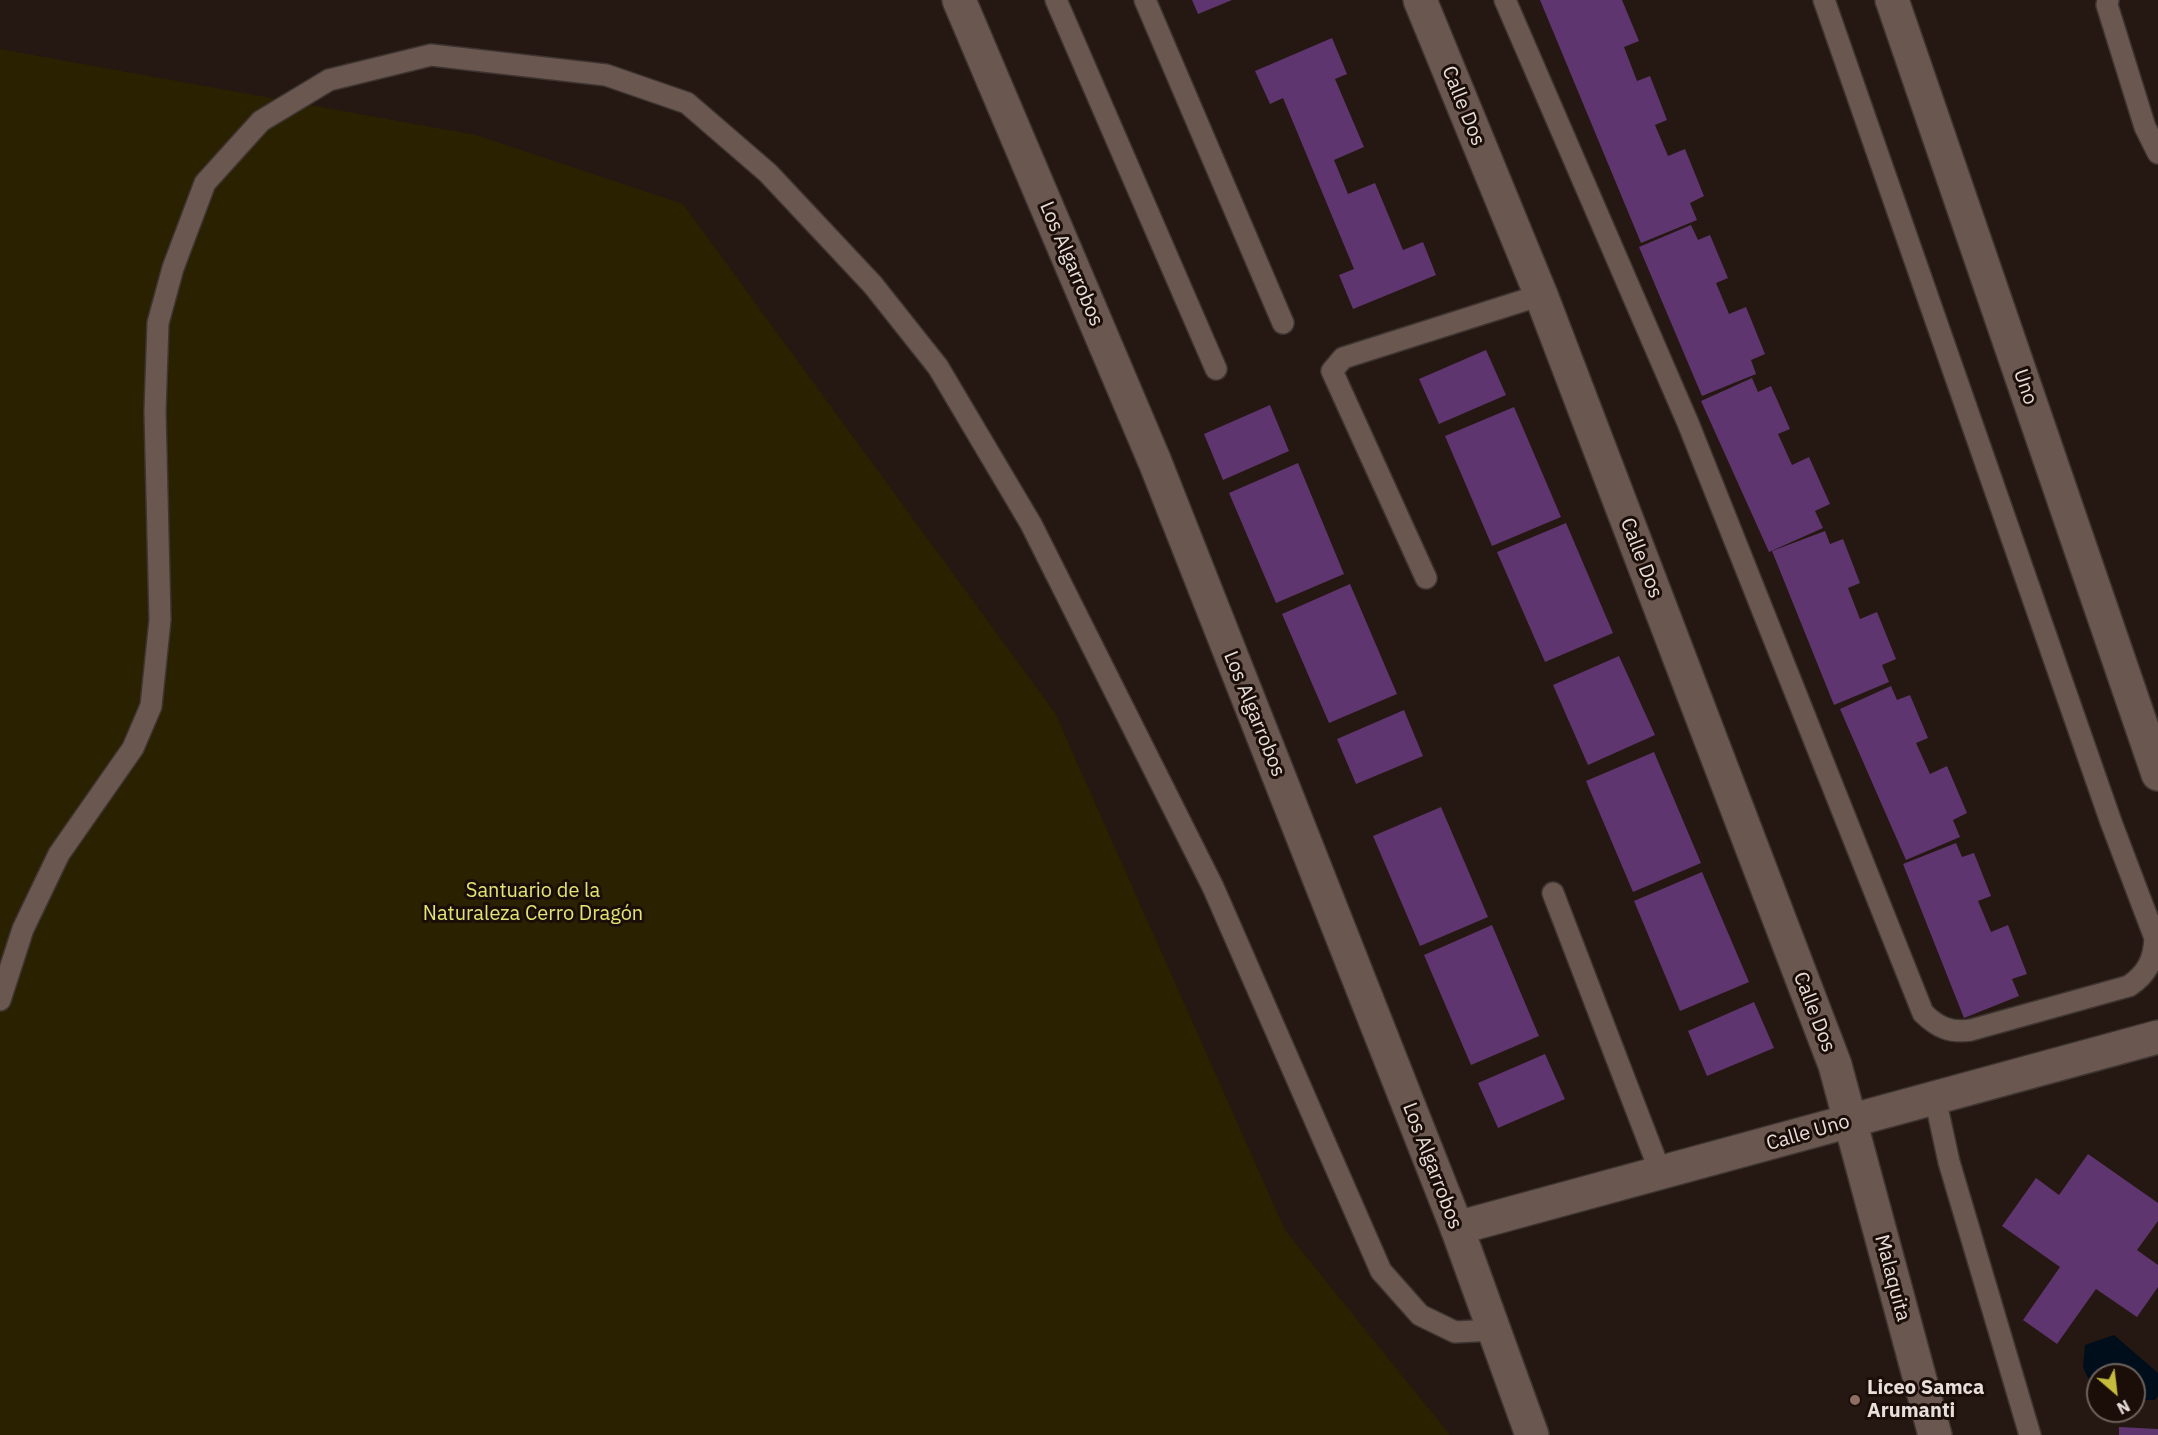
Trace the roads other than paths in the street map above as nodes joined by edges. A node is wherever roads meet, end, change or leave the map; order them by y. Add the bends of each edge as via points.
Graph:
1 (959, 0) edge
2 (1056, 0) edge
3 (1145, 0) edge
4 (1420, 0) edge
5 (1505, 0) edge
6 (1824, 0) edge
7 (1892, 0) edge
8 (2108, 0) edge
9 (2158, 153) edge
10 (1541, 295) junction
11 (1282, 323) dead end
12 (1216, 369) dead end
13 (1426, 578) dead end
14 (2158, 774) edge
15 (1553, 893) dead end
16 (0, 1000) edge
17 (2158, 1036) edge
18 (1935, 1098) junction
19 (1850, 1121) junction
20 (1661, 1174) junction
21 (1457, 1228) junction
22 (1494, 1330) junction
23 (1532, 1435) edge
24 (1935, 1435) edge
25 (2030, 1435) edge

1 - 21 street, Los Algarrobos via 1155,462
2 - 12 lane
3 - 11 lane
4 - 10 street, Calle Dos
5 - 6 lane via 1688,423 1923,1013 1943,1029 1957,1032 2128,986 2146,972 2155,938 2107,811
7 - 14 street, Uno
8 - 9 lane via 2145,127
10 - 13 lane via 1343,358 1332,371
10 - 19 street, Calle Dos via 1835,1065
15 - 20 lane
16 - 22 lane via 23,929 58,854 133,748 151,706 160,620 158,323 173,268 205,183 261,121 328,80 431,55 606,75 687,103 768,173 873,285 938,367 1031,524 1213,887 1381,1271 1420,1315 1455,1332
17 - 18 street, Calle Uno
18 - 19 street, Calle Uno
18 - 25 lane via 1949,1162
19 - 20 street, Calle Uno
19 - 24 street, Malaquita
20 - 21 street, Calle Uno
21 - 22 street, Los Algarrobos
22 - 23 street, Los Algarrobos

